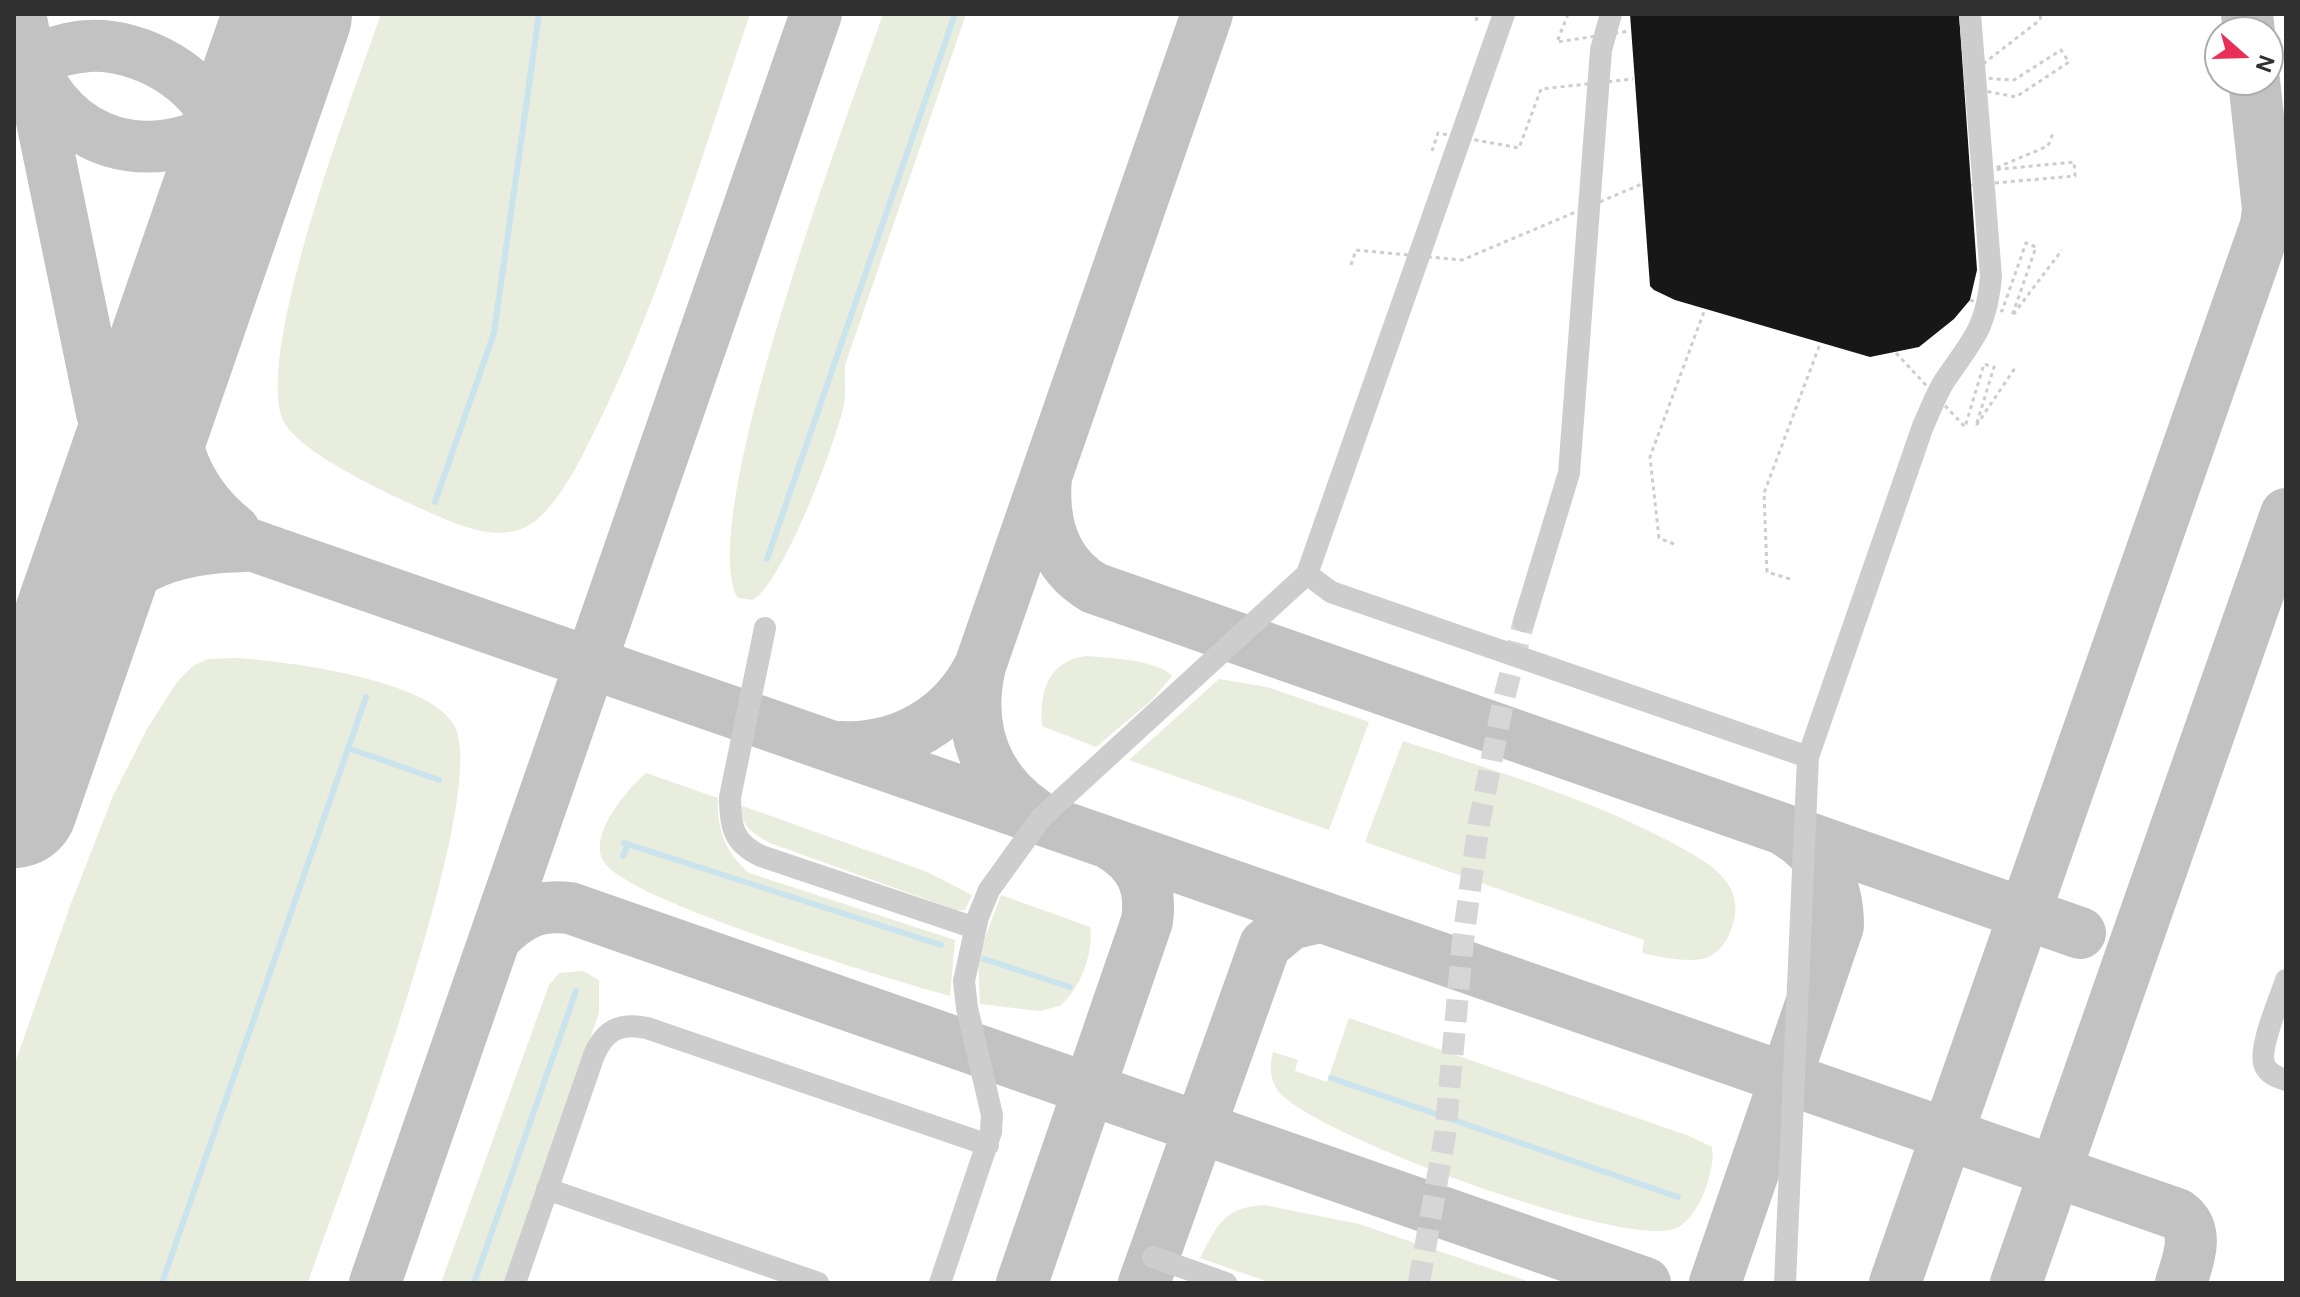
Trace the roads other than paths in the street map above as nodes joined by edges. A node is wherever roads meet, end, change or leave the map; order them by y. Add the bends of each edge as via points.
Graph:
1 (1504, 14) edge
2 (1611, 14) edge
3 (1970, 14) edge
4 (1307, 574) junction
5 (1524, 621) tunnel mouth
6 (765, 628) dead end
7 (1808, 757) junction
8 (975, 928) junction
9 (2286, 980) edge
10 (2286, 1080) edge
11 (988, 1145) junction
12 (547, 1189) junction
13 (1153, 1257) dead end
14 (515, 1283) edge
15 (818, 1283) edge
16 (940, 1283) edge
17 (1226, 1283) edge
18 (1785, 1283) edge

1 - 4 lane
2 - 5 lane via 1601,50 1569,473
3 - 7 lane via 1991,277 1988,302 1964,358 1945,381 1923,426
4 - 7 lane via 1331,592
4 - 8 lane via 1041,818 989,890
6 - 8 lane via 730,797 736,839 761,856
7 - 18 lane
8 - 11 lane via 964,981 992,1115
9 - 10 lane via 2263,1050 2264,1066
11 - 12 lane via 647,1028 624,1025 600,1041
11 - 16 lane
12 - 14 lane
12 - 15 lane
13 - 17 lane

